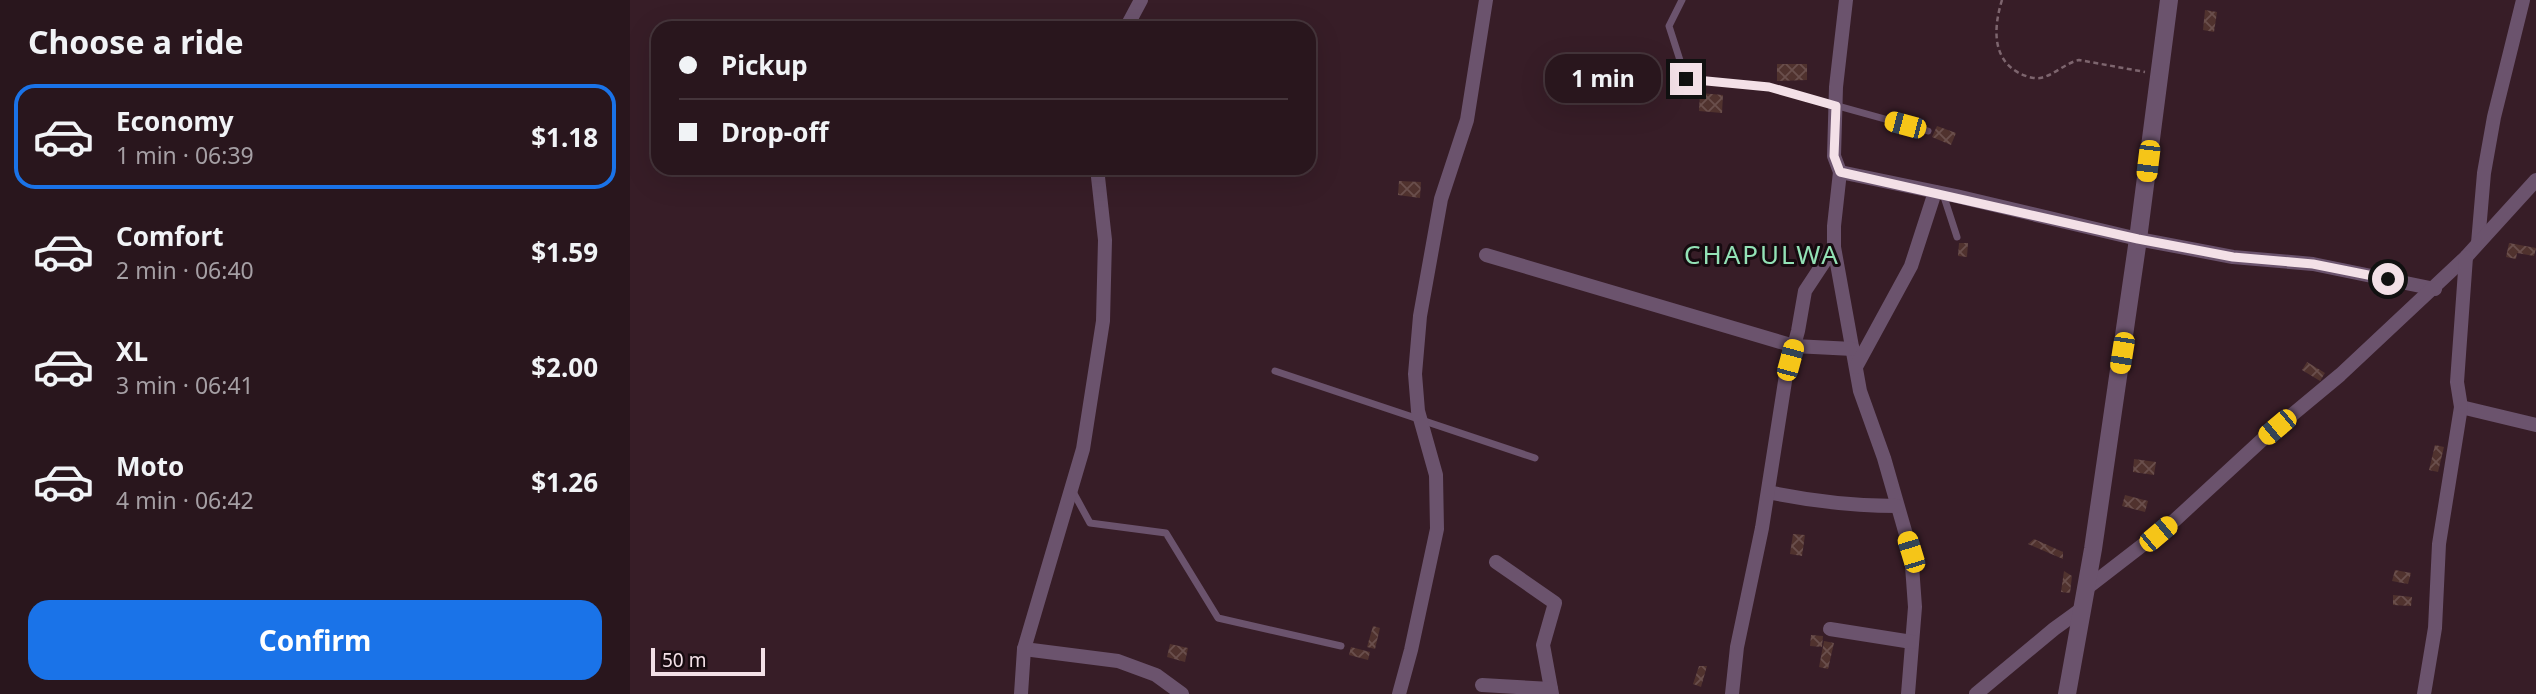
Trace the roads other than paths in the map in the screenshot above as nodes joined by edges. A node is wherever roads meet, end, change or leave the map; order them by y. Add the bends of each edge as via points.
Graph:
1 (1141, 0) edge
2 (1486, 0) edge
3 (1682, 0) edge
4 (1846, 0) edge
5 (2169, 0) edge
6 (2523, 0) edge
7 (1130, 21) edge
8 (1836, 106) junction
9 (1928, 131) dead end
10 (1840, 172) junction
11 (1098, 175) edge
12 (2536, 180) edge
13 (1939, 193) junction
14 (1957, 237) dead end
15 (2138, 239) junction
16 (2478, 243) junction
17 (1834, 247) junction
18 (1486, 256) dead end
19 (2466, 257) junction
20 (2435, 289) junction
21 (1794, 346) junction
22 (1853, 349) junction
23 (1856, 367) junction
24 (1275, 371) dead end
25 (2461, 407) junction
26 (1421, 421) junction
27 (2536, 425) edge
28 (1535, 458) dead end
29 (1072, 489) junction
30 (1768, 492) junction
31 (1897, 506) junction
32 (1496, 562) dead end
33 (2087, 588) junction
34 (2083, 608) junction
35 (1830, 629) dead end
36 (1912, 642) junction
37 (1340, 646) dead end
38 (1024, 649) junction
39 (1482, 685) dead end
40 (1551, 691) edge
41 (1021, 694) edge
42 (1182, 694) edge
43 (1399, 694) edge
44 (1732, 694) edge
45 (1908, 694) edge
46 (1976, 694) edge
47 (2067, 694) edge
48 (2424, 694) edge

1 - 7 street
2 - 26 street via 1467,120 1441,199 1420,316 1415,374
3 - 8 lane via 1669,26 1686,79 1769,87
4 - 8 street
5 - 15 street
6 - 16 street via 2494,117
8 - 9 lane
8 - 10 street via 1834,156
10 - 13 street
10 - 17 street
11 - 29 street via 1105,240 1103,321 1083,449
12 - 16 street
13 - 14 lane
13 - 15 street
13 - 23 street via 1911,265
15 - 20 street via 2233,257 2313,264
15 - 33 street
16 - 19 street
17 - 21 street via 1805,291
17 - 22 street
18 - 21 street
19 - 20 street
19 - 25 street via 2457,382
20 - 33 street via 2175,520
21 - 22 street
21 - 30 street
22 - 23 street
23 - 31 street
24 - 26 lane
25 - 27 street
25 - 48 street via 2439,544 2435,628
26 - 28 lane
26 - 43 street via 1436,475 1437,529
29 - 37 lane via 1090,523 1166,533 1218,618
29 - 38 street
30 - 31 street via 1811,501
30 - 44 street
31 - 36 street via 1911,552
32 - 40 street via 1555,603 1543,645
33 - 34 street
34 - 46 street
34 - 47 street
35 - 36 street
36 - 45 street
38 - 41 street
38 - 42 street via 1118,661 1156,676
39 - 40 street

